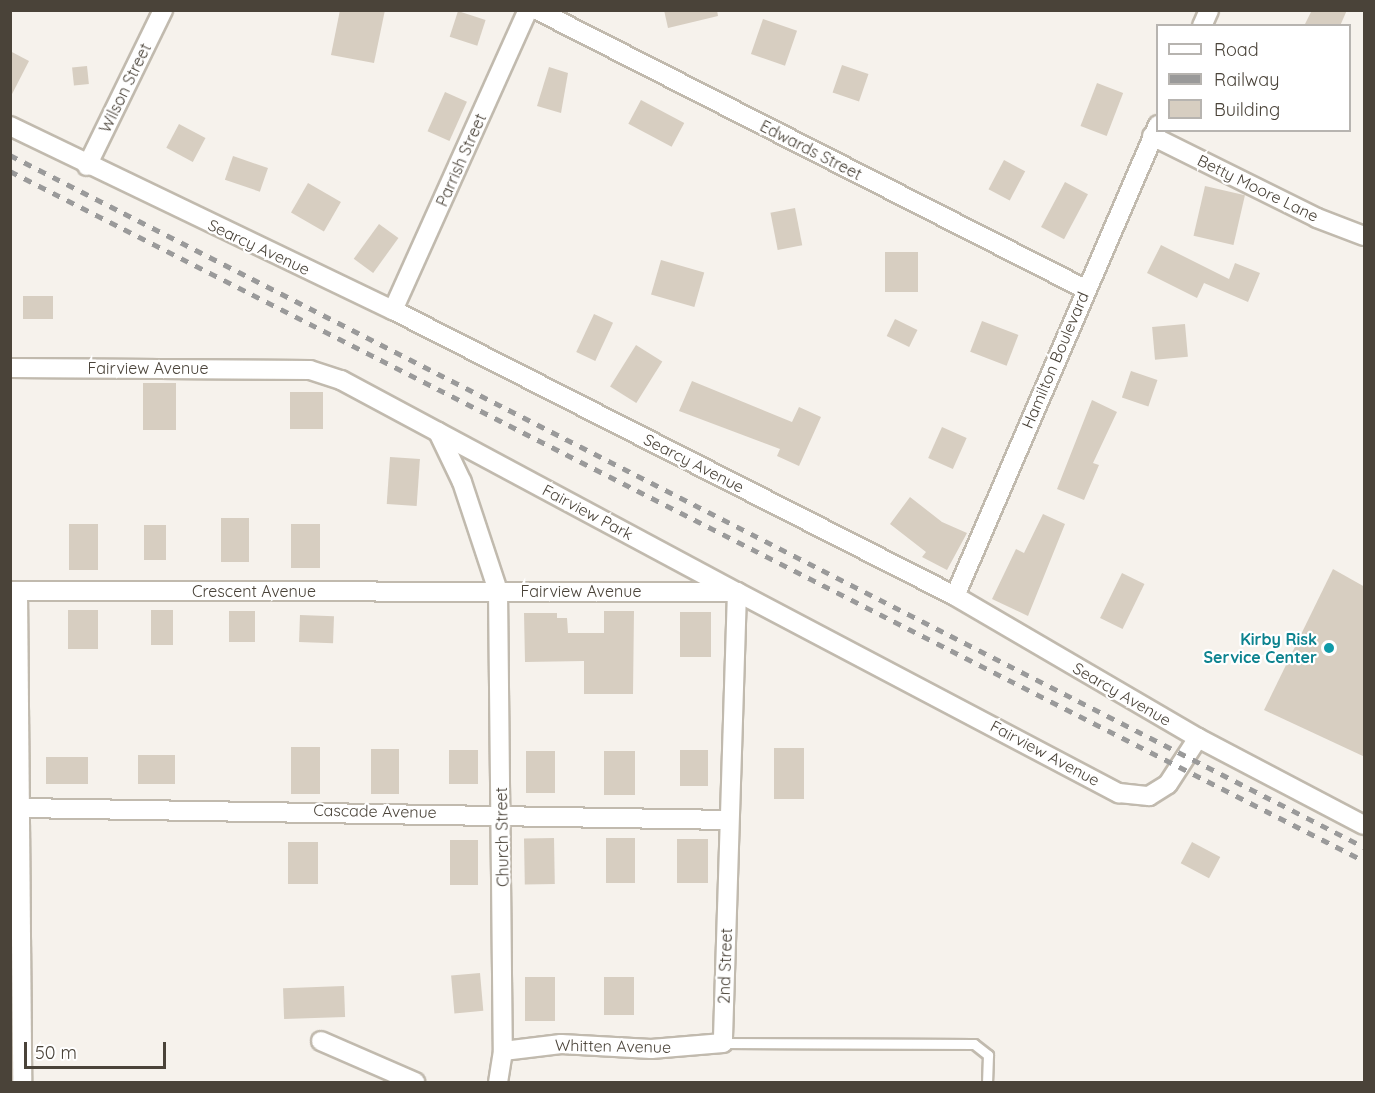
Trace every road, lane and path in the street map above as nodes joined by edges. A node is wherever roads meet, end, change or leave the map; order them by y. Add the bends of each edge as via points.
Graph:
1 (163, 10) edge
2 (528, 10) edge
3 (537, 10) edge
4 (1209, 10) edge
5 (1203, 24) edge
6 (10, 126) edge
7 (1155, 131) edge
8 (1157, 132) edge
9 (87, 166) junction
10 (1365, 236) edge
11 (1085, 289) junction
12 (393, 310) junction
13 (10, 368) edge
14 (438, 432) junction
15 (14, 591) edge
16 (498, 591) junction
17 (737, 592) junction
18 (955, 596) junction
19 (1198, 738) junction
20 (16, 808) edge
21 (502, 813) junction
22 (729, 820) junction
23 (1365, 825) edge
24 (16, 914) edge
25 (321, 1041) dead end
26 (723, 1043) junction
27 (503, 1051) junction
28 (22, 1083) edge
29 (416, 1083) edge
30 (498, 1083) edge
31 (987, 1083) edge

1 - 9 street, Wilson Street
2 - 12 street, Parrish Street
3 - 11 street, Edwards Street
4 - 5 street
6 - 9 street, Searcy Avenue
7 - 11 street, Hamilton Boulevard
8 - 10 street, Betty Moore Lane via 1317,218
9 - 12 street, Searcy Avenue
11 - 18 street, Hamilton Boulevard
12 - 18 street, Searcy Avenue
13 - 14 street, Fairview Avenue via 310,370 340,380
14 - 16 street, Fairview Avenue via 462,482
14 - 17 street, Fairview Park
15 - 16 street, Crescent Avenue
15 - 20 street
16 - 17 street, Fairview Avenue
16 - 21 street, Church Street
17 - 19 street, Fairview Avenue via 1119,793 1149,796 1168,784
17 - 22 street, 2nd Street
18 - 19 street, Searcy Avenue
19 - 23 street, Searcy Avenue
20 - 21 street, Cascade Avenue
20 - 24 street
21 - 22 street, Cascade Avenue
21 - 27 street, Church Street
22 - 26 street, 2nd Street
24 - 28 street
25 - 29 street
26 - 27 street, Whitten Avenue via 651,1049 561,1044
26 - 31 lane via 974,1044 988,1055
27 - 30 street, Church Street

